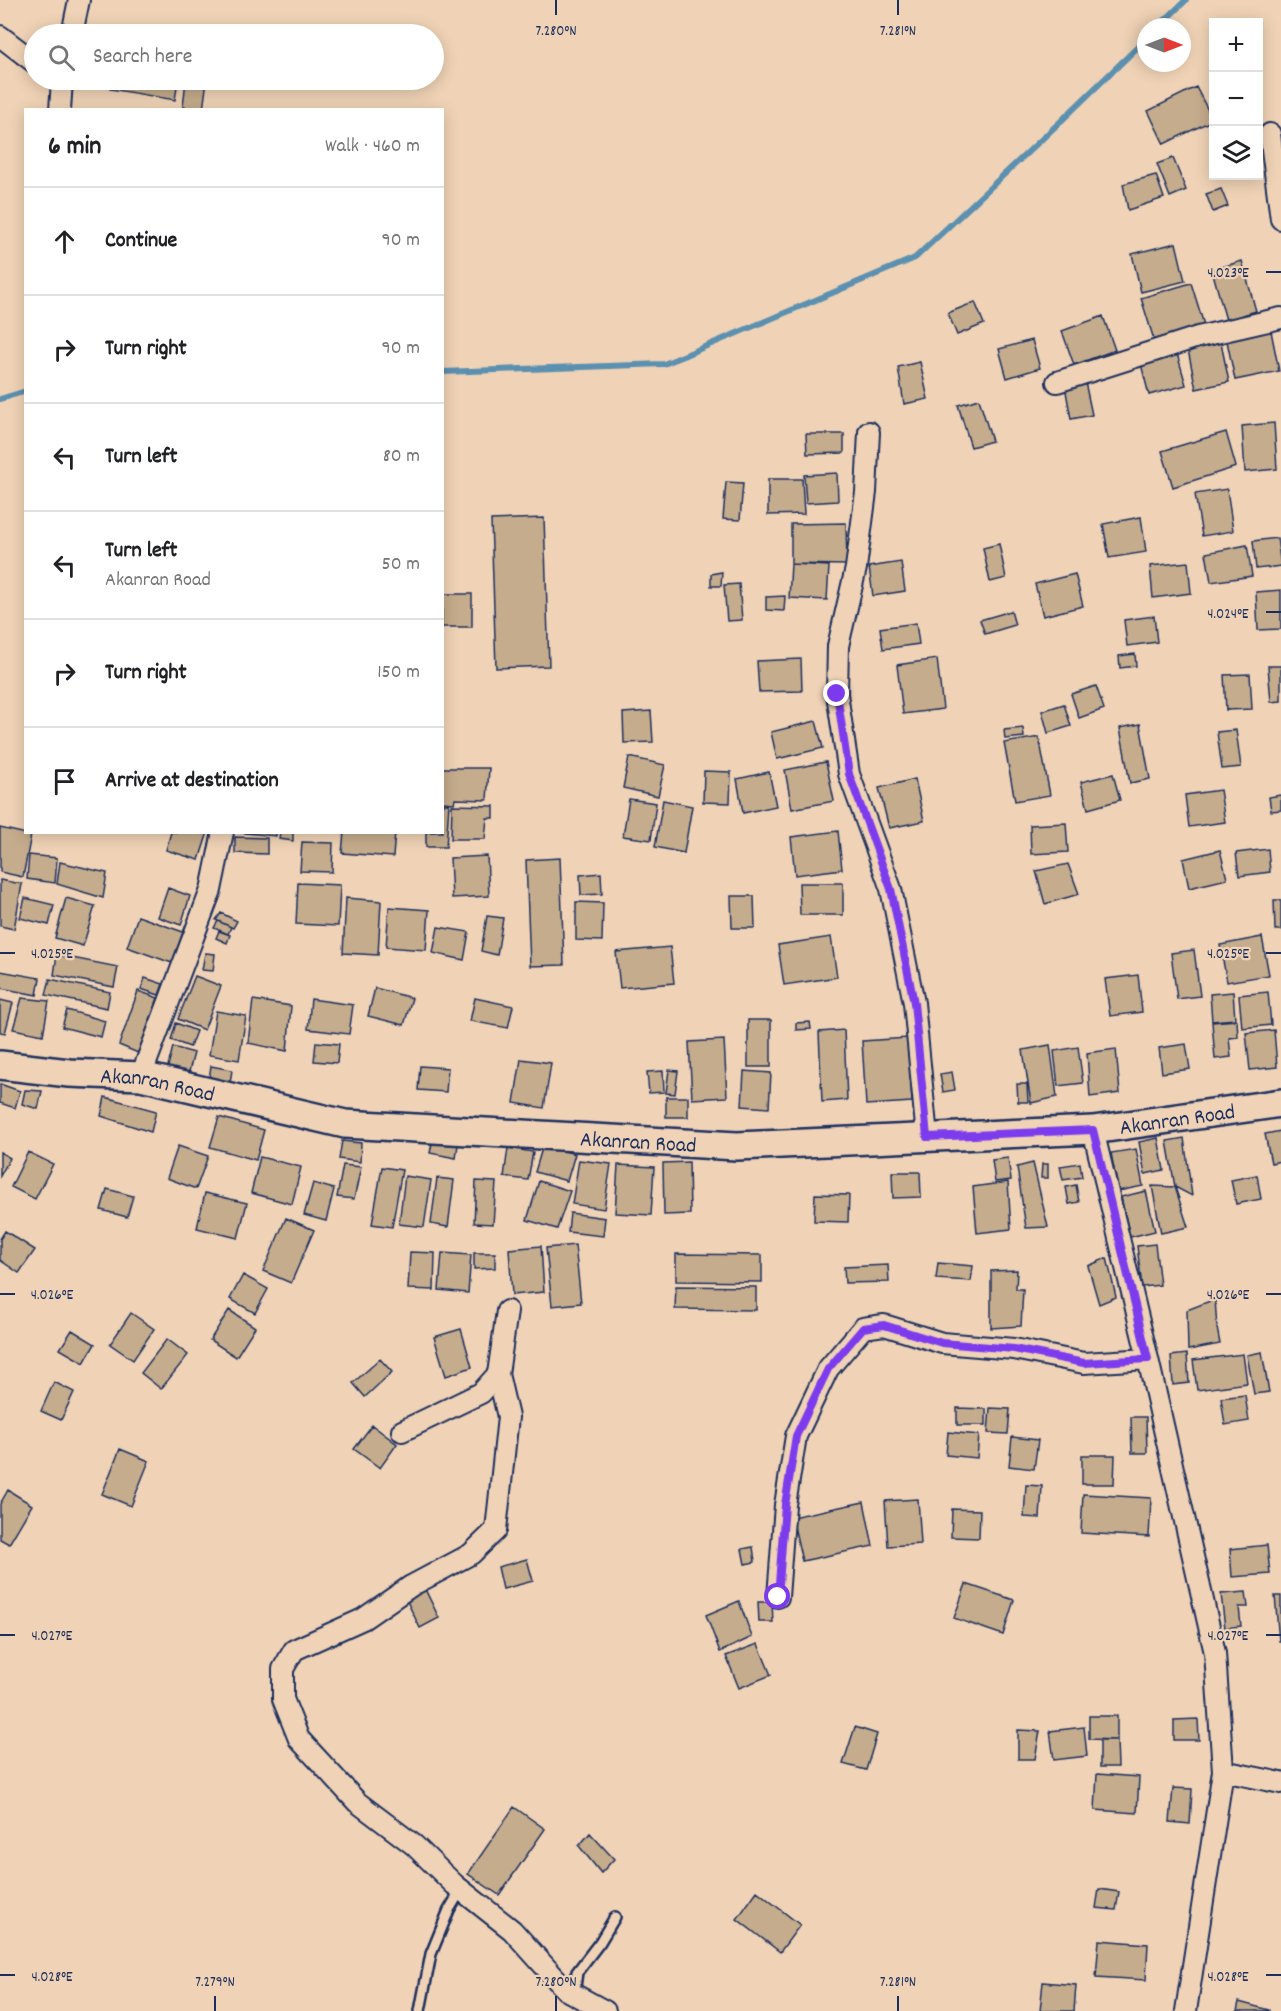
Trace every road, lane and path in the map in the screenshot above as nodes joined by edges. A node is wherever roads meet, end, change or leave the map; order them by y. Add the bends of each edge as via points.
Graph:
1 (79, 0) edge
2 (74, 24) edge
3 (0, 36) edge
4 (24, 54) edge
5 (59, 90) edge
6 (60, 108) edge
7 (1270, 134) dead end
8 (1281, 219) edge
9 (1281, 318) edge
10 (1057, 382) dead end
11 (869, 432) dead end
12 (223, 834) edge
13 (0, 1065) edge
14 (141, 1076) junction
15 (1281, 1103) edge
16 (1093, 1130) junction
17 (927, 1137) junction
18 (507, 1311) dead end
19 (1148, 1359) junction
20 (498, 1374) junction
21 (402, 1431) dead end
22 (778, 1597) dead end
23 (1222, 1771) junction
24 (1281, 1784) edge
25 (461, 1890) junction
26 (615, 1917) dead end
27 (574, 1995) junction
28 (420, 2011) edge
29 (605, 2011) edge
30 (1186, 2011) edge

1 - 2 street
3 - 4 street
5 - 6 street
7 - 8 street
9 - 10 street via 1198,337
11 - 17 street via 856,568 838,646 837,694 849,774 891,889 914,1003
12 - 14 street via 211,890
13 - 14 main road, Akanran Road
14 - 17 main road, Akanran Road via 345,1124 737,1146
15 - 16 main road, Akanran Road
16 - 17 main road, Akanran Road
16 - 19 street
18 - 20 street
19 - 22 street via 1084,1363 1014,1349 942,1343 884,1325 863,1328 828,1369 796,1436 785,1505
19 - 23 street via 1215,1653
20 - 21 street via 481,1393
20 - 25 street via 508,1417 496,1530 471,1554 411,1586 363,1619 294,1650 283,1669 283,1699 299,1739 357,1802 414,1845
23 - 24 street
23 - 30 street
25 - 27 street via 512,1930
25 - 28 lane via 431,1954
26 - 27 lane via 578,1972
27 - 29 street

